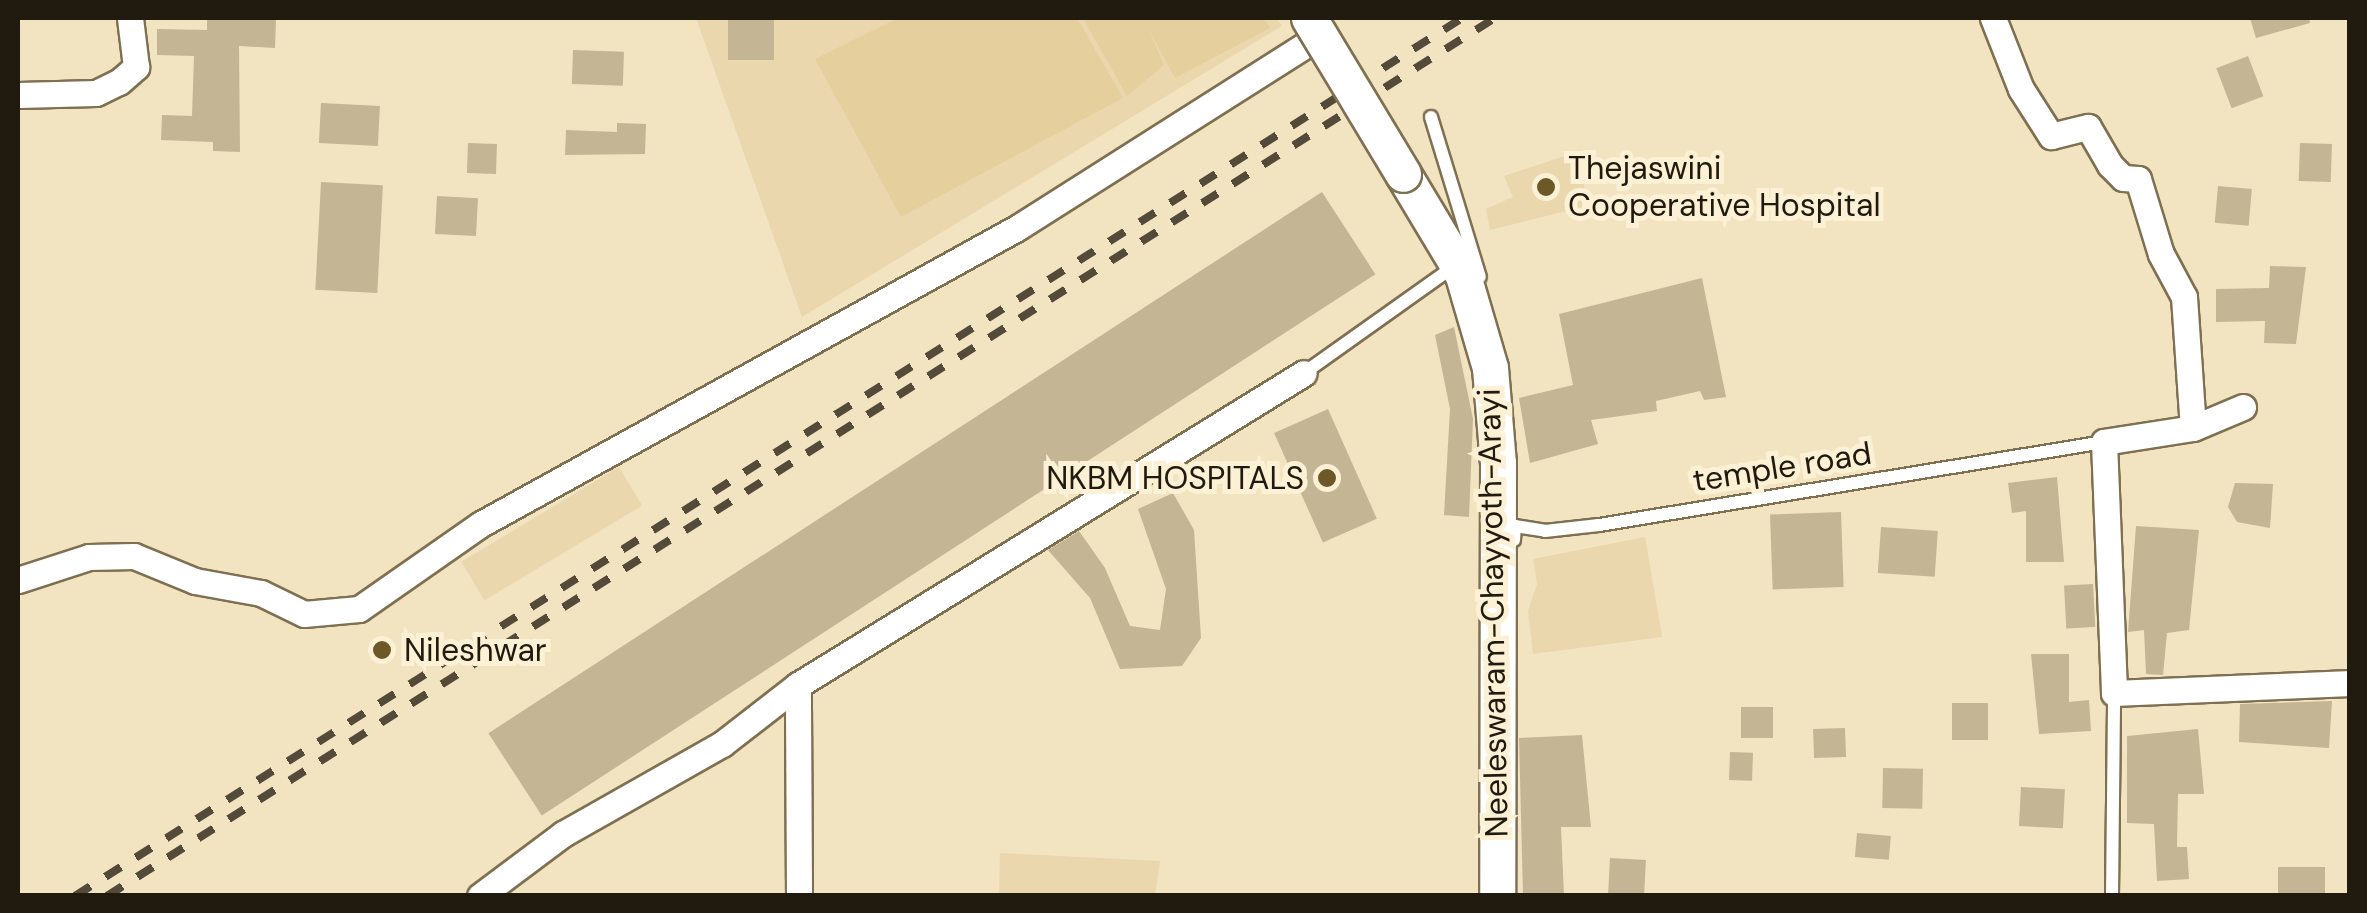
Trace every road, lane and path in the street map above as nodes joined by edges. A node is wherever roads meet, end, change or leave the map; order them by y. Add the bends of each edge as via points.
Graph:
1 (130, 18) edge
2 (1308, 18) edge
3 (1320, 18) edge
4 (1993, 18) edge
5 (18, 95) edge
6 (1432, 117) dead end
7 (1304, 373) joint
8 (2243, 407) dead end
9 (2193, 428) junction
10 (2104, 442) junction
11 (1515, 526) junction
12 (1497, 560) junction
13 (18, 580) edge
14 (2350, 683) edge
15 (798, 685) junction
16 (2114, 693) junction
17 (480, 896) edge
18 (799, 896) edge
19 (1497, 896) edge
20 (2112, 896) edge

1 - 5 street via 136,67 119,82 96,92
2 - 12 main road, Neeleswaram-Chayyoth-Arayi, bridge via 1462,272 1490,368
3 - 13 street via 1308,43 1017,228 481,524 360,609 304,614 261,593 195,580 134,556 89,557
4 - 9 street via 2021,89 2051,136 2088,127 2110,166 2123,178 2138,179 2161,254 2184,297
6 - 11 lane via 1496,350 1508,411
7 - 12 lane via 1449,270 1482,375 1480,558
7 - 15 street
8 - 9 street
9 - 10 street
10 - 11 lane, temple road via 1599,525 1544,531
10 - 16 street
11 - 12 lane via 1513,558
12 - 19 main road, Neeleswaram-Chayyoth-Arayi
14 - 16 street
15 - 17 street via 722,744 562,834
15 - 18 street
16 - 20 lane

